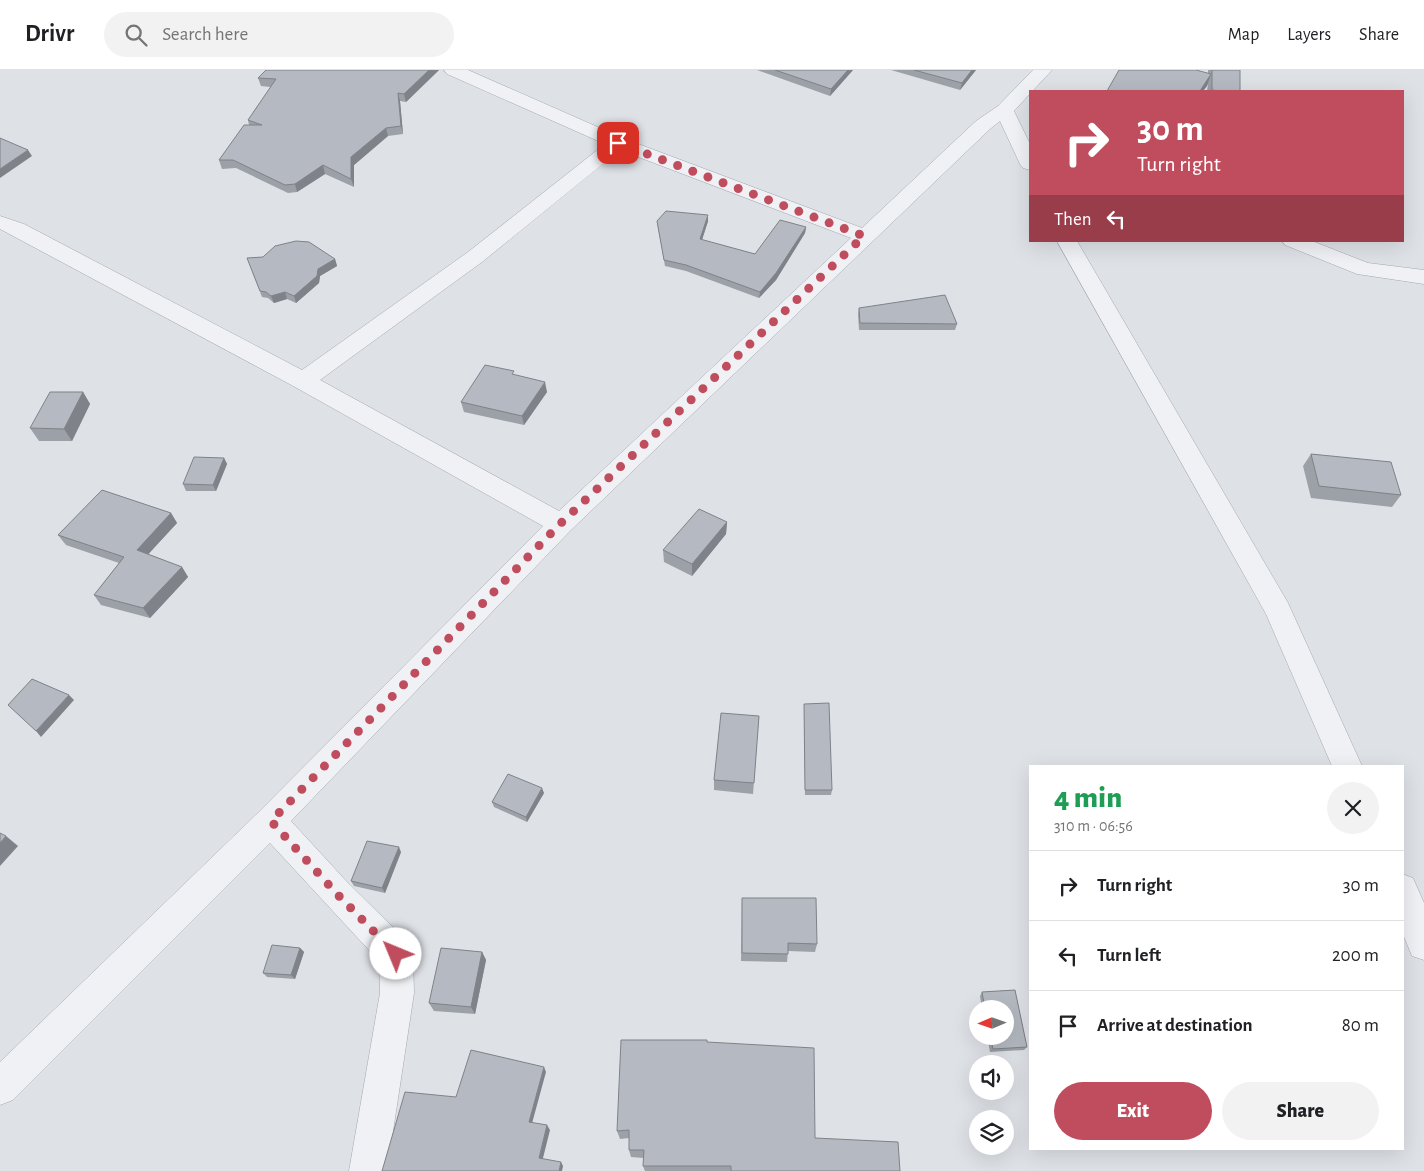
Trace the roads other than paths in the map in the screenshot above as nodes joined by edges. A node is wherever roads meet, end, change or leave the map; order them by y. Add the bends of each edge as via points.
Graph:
1 (453, 70) edge
2 (1043, 70) edge
3 (1004, 110) junction
4 (1029, 122) edge
5 (618, 143) junction
6 (1029, 162) edge
7 (6, 230) edge
8 (864, 236) junction
9 (1068, 242) edge
10 (1295, 242) edge
11 (1424, 277) edge
12 (303, 381) junction
13 (560, 524) junction
14 (1348, 765) edge
15 (271, 821) junction
16 (1404, 889) edge
17 (1404, 892) edge
18 (1424, 898) edge
19 (1424, 944) edge
20 (0, 1087) edge
21 (368, 1171) edge

1 - 5 street
2 - 3 street
3 - 4 street
3 - 6 street
3 - 8 street via 983,125
5 - 8 street
5 - 12 street via 475,256
7 - 12 street
8 - 13 street
9 - 14 street via 1278,611
10 - 11 street via 1364,269
12 - 13 street
13 - 15 street
15 - 20 street
15 - 21 street via 396,954 397,993
16 - 18 street
17 - 19 street

